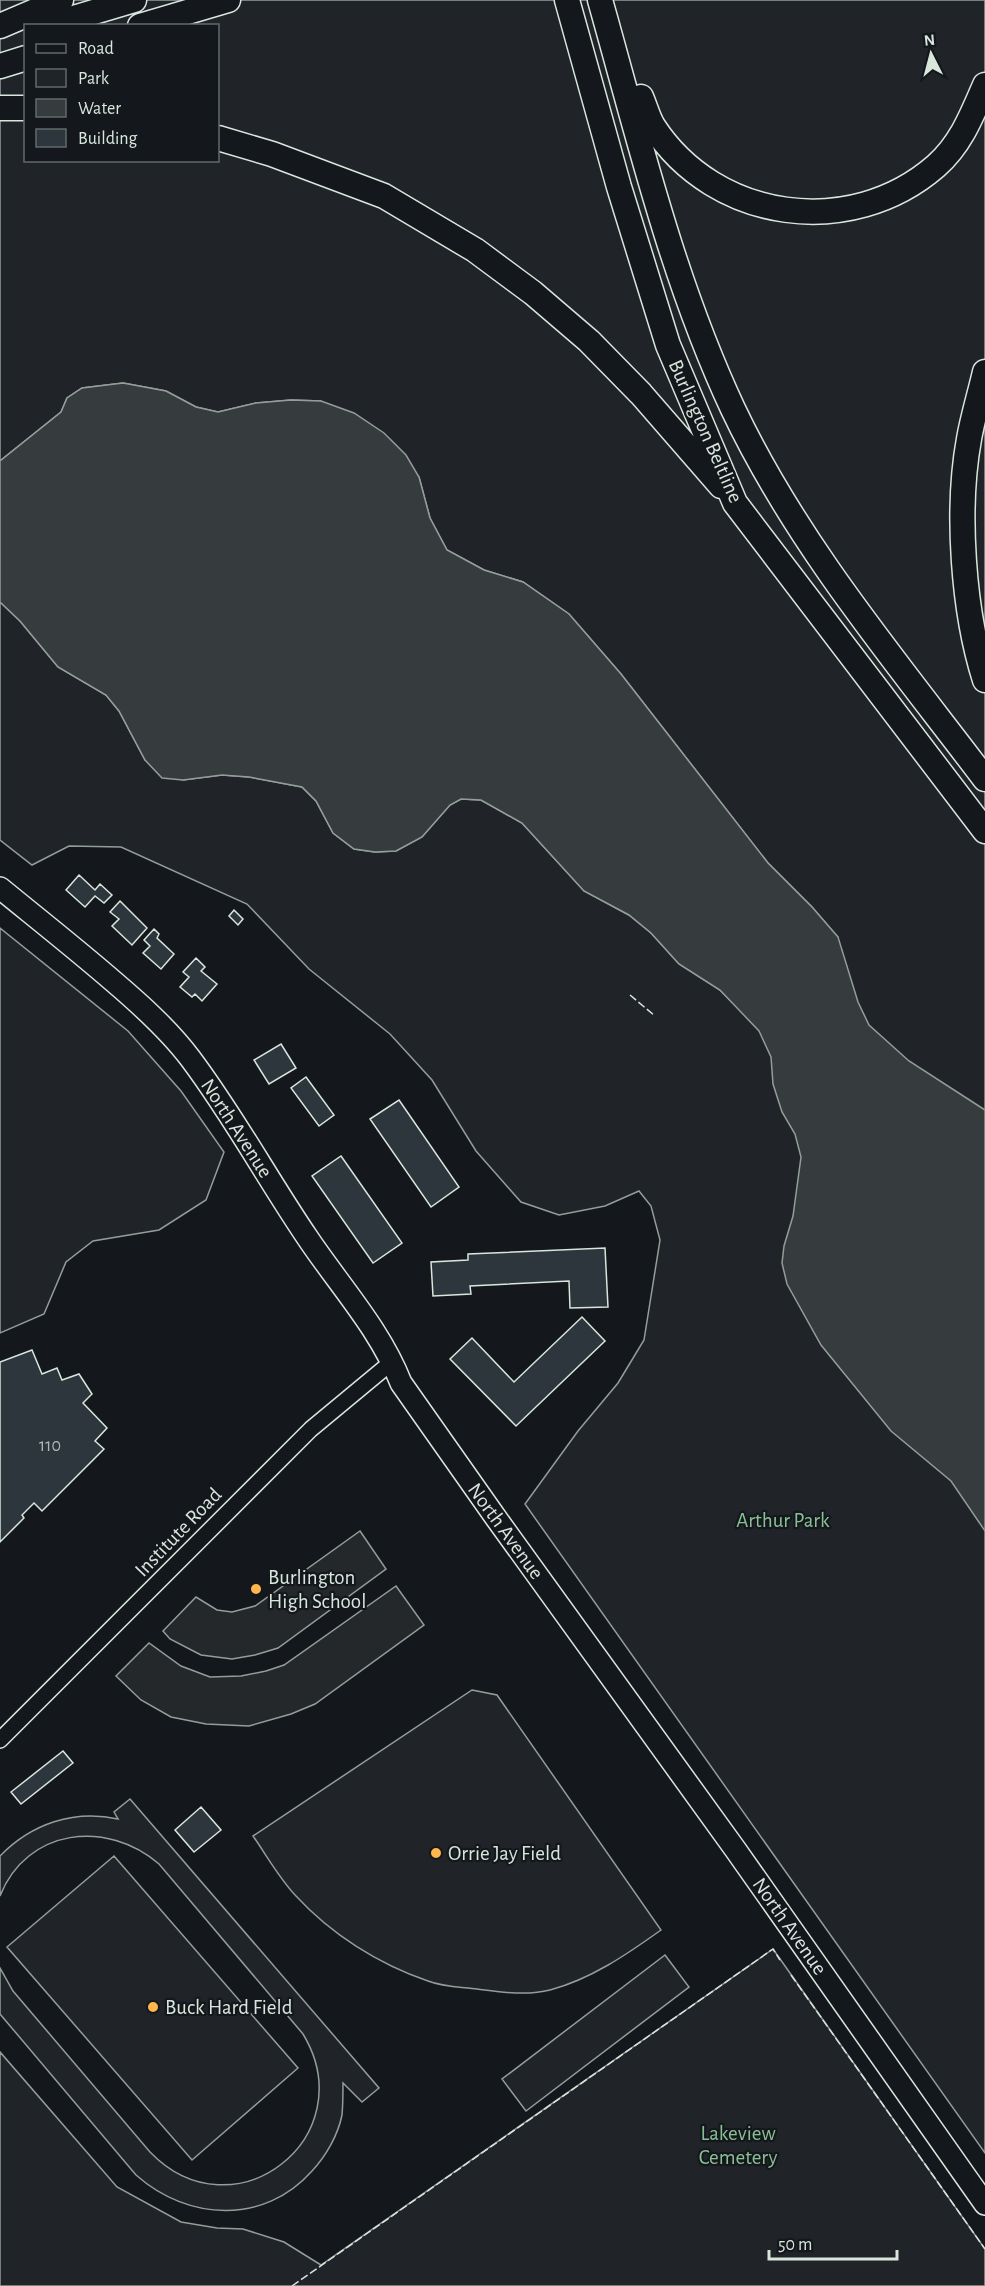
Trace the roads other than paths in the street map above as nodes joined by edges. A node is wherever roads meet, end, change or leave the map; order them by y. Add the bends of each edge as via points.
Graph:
1 (61, 0) edge
2 (134, 0) edge
3 (228, 0) edge
4 (567, 0) edge
5 (601, 0) edge
6 (183, 13) edge
7 (54, 24) edge
8 (147, 24) edge
9 (0, 26) edge
10 (24, 32) edge
11 (0, 38) edge
12 (24, 59) edge
13 (0, 66) edge
14 (985, 85) edge
15 (0, 108) edge
16 (24, 108) edge
17 (219, 125) edge
18 (219, 138) edge
19 (250, 147) junction
20 (985, 372) edge
21 (735, 503) junction
22 (985, 680) edge
23 (985, 779) edge
24 (985, 831) edge
25 (0, 888) edge
26 (393, 1361) junction
27 (0, 1740) edge
28 (985, 2204) edge

1 - 9 main road
2 - 7 main road
3 - 6 main road
4 - 21 main road, Burlington Beltline via 668,345
5 - 14 main road via 653,126 677,155 705,179 767,207 829,212 873,203 901,191 938,165 958,141
5 - 23 main road, Burlington Beltline via 677,267 734,410 778,494 811,544
6 - 8 main road
10 - 11 main road
12 - 13 main road
15 - 16 main road
17 - 19 main road via 231,138
18 - 19 main road
19 - 21 main road via 384,196 504,270 568,322 634,386
20 - 22 main road via 969,438 963,499 965,579
21 - 24 main road, Burlington Beltline
25 - 26 main road, North Avenue via 127,993 190,1057
26 - 27 street, Institute Road via 311,1429
26 - 28 main road, North Avenue via 401,1383

